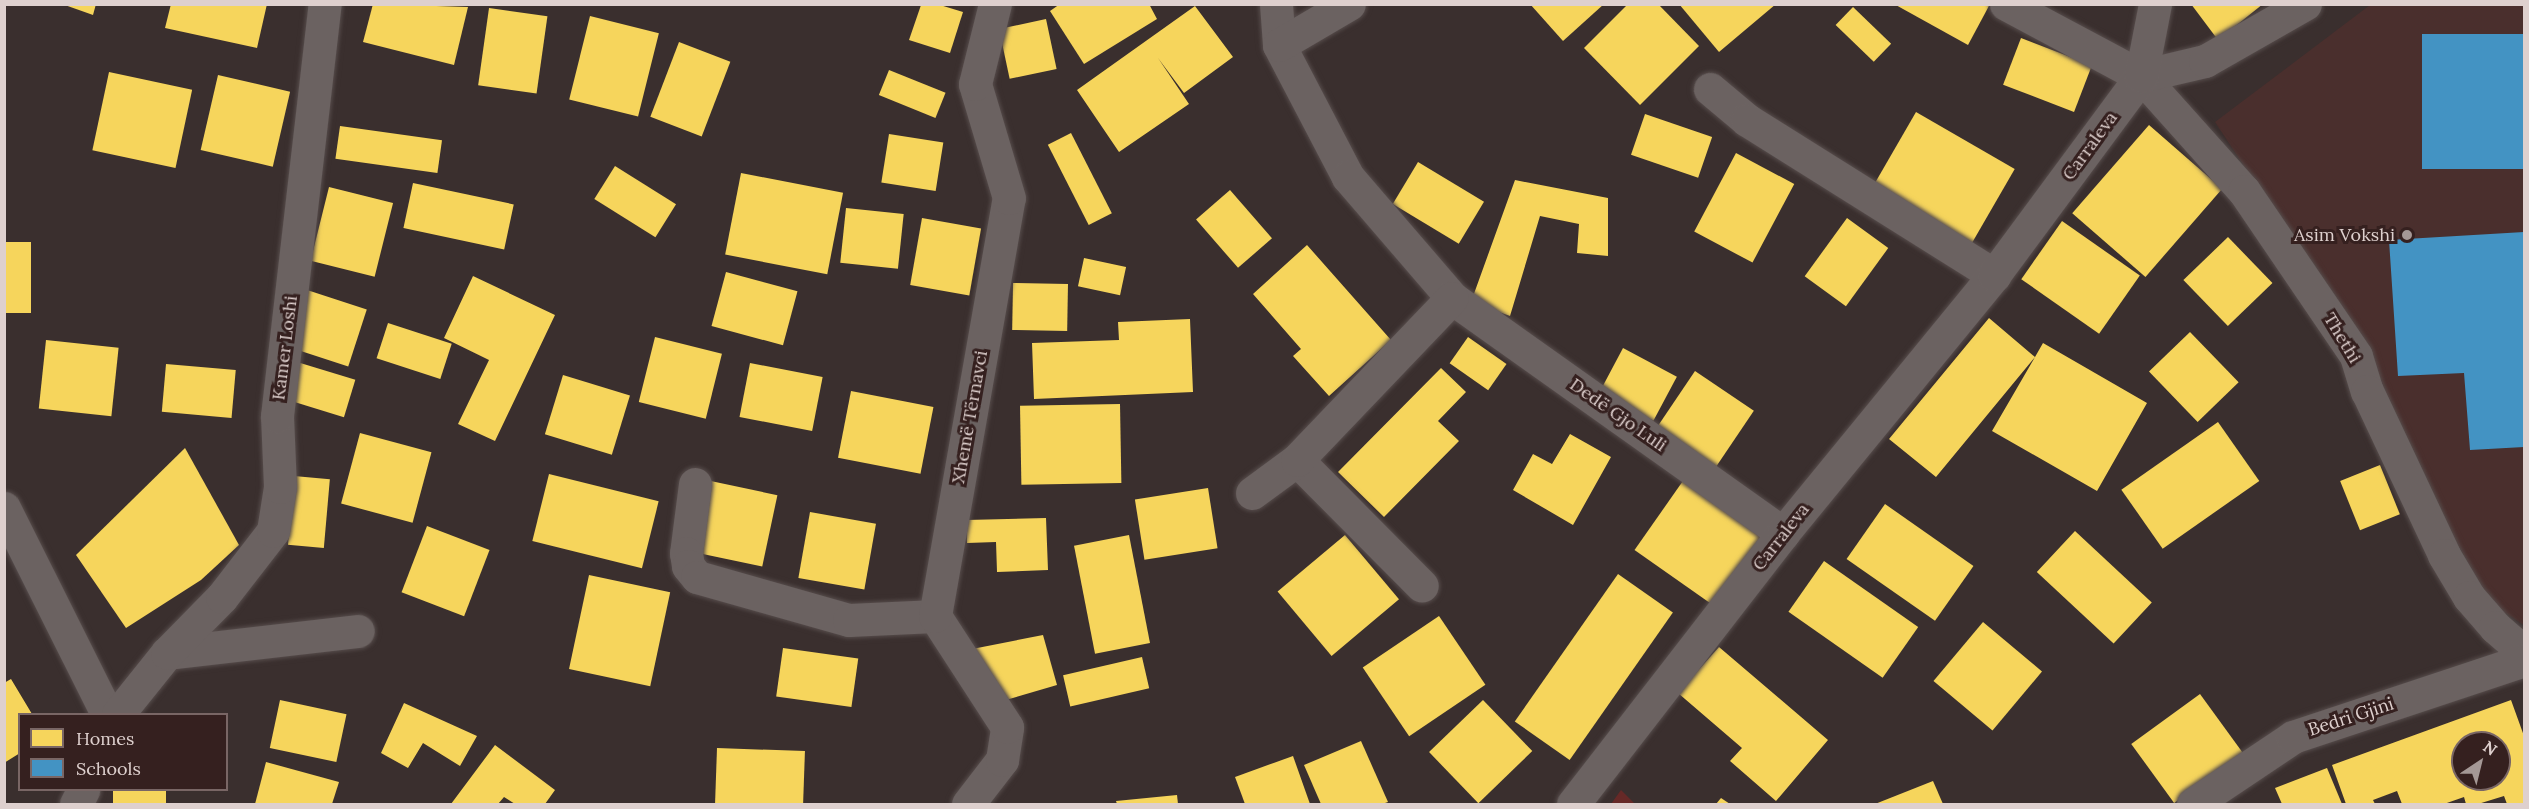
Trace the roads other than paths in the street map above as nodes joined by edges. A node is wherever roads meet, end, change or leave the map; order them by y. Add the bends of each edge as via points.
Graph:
1 (325, 4) edge
2 (995, 4) edge
3 (1276, 4) edge
4 (1349, 4) edge
5 (2006, 4) edge
6 (2155, 4) edge
7 (2305, 4) edge
8 (1279, 45) junction
9 (2141, 76) junction
10 (1710, 89) dead end
11 (1995, 275) junction
12 (1452, 298) junction
13 (1298, 460) junction
14 (694, 484) dead end
15 (1252, 493) dead end
16 (4, 508) edge
17 (1783, 533) junction
18 (1422, 586) dead end
19 (935, 616) junction
20 (358, 631) dead end
21 (2524, 652) edge
22 (167, 653) junction
23 (2524, 660) edge
24 (106, 713) edge
25 (119, 713) edge
26 (968, 804) edge
27 (1573, 804) edge
28 (2193, 804) edge

1 - 22 street, Kamer Loshi via 277,416 280,487 273,531 222,597
2 - 19 street, Xhemë Tërnavci via 975,84 1009,198
3 - 8 street, Dedë Gjo Luli
4 - 8 street
5 - 9 street
6 - 9 street, Carraleva
7 - 9 street via 2205,61
8 - 12 street, Dedë Gjo Luli via 1348,177
9 - 11 street, Carraleva
9 - 21 street, Thethi via 2244,191 2356,356 2367,391 2444,555 2469,597
10 - 11 street via 1747,120
11 - 17 street, Carraleva
12 - 13 street
12 - 17 street, Dedë Gjo Luli
13 - 15 street
13 - 18 street
14 - 19 street via 686,553 688,566 697,577 849,620
16 - 24 street
17 - 27 street, Carraleva
19 - 26 street via 1007,727 1002,760
20 - 22 street
22 - 25 street, Kamer Loshi
23 - 28 street, Bedri Gjini via 2293,737

